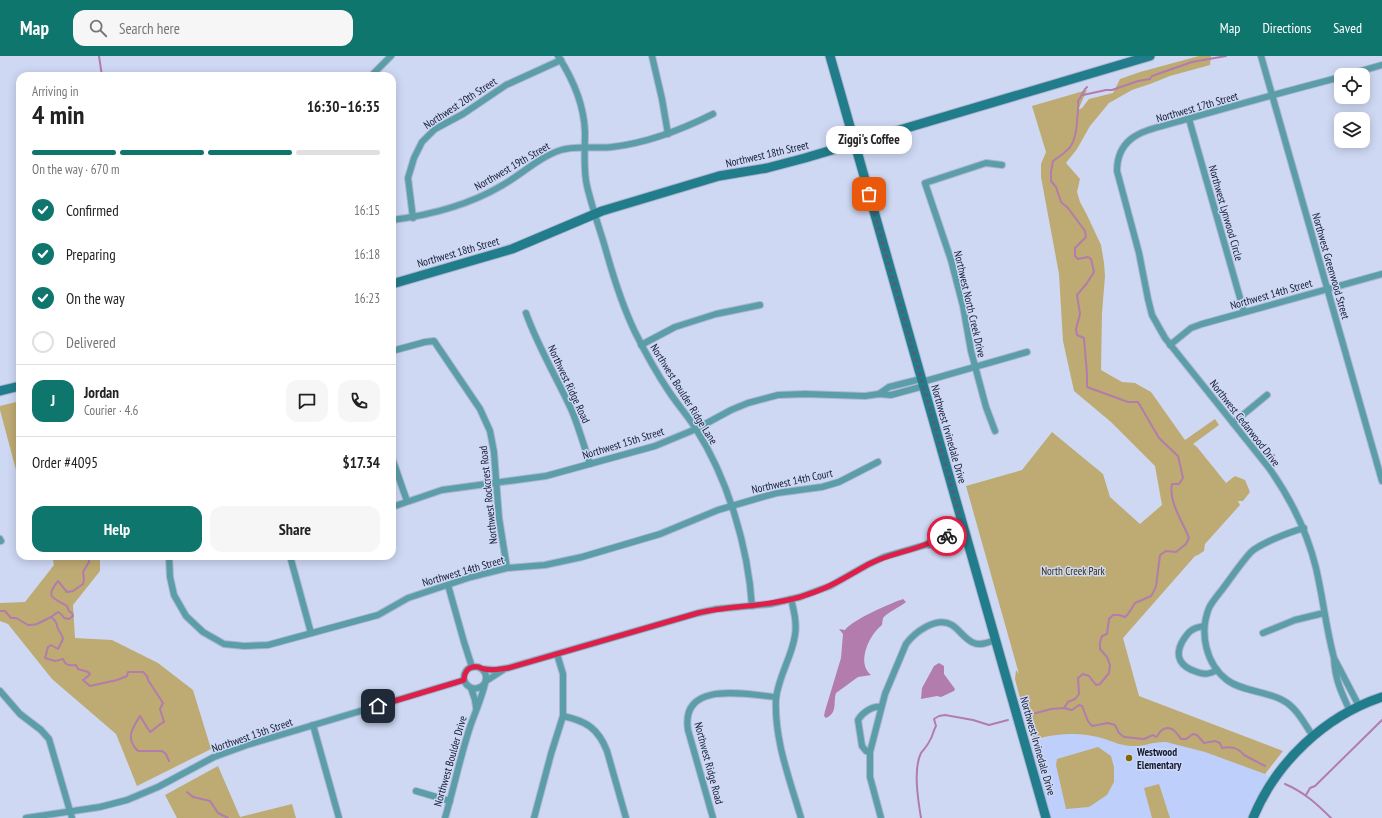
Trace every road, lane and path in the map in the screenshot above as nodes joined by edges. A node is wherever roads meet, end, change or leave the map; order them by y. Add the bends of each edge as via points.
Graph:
1 (391, 56) edge
2 (652, 56) edge
3 (830, 56) edge
4 (1150, 56) edge
5 (1261, 56) edge
6 (559, 58) edge
7 (1382, 65) edge
8 (1370, 68) edge
9 (375, 72) edge
10 (1334, 79) edge
11 (1272, 96) junction
12 (713, 114) dead end
13 (1189, 119) junction
14 (668, 134) junction
15 (855, 144) junction
16 (585, 147) junction
17 (1002, 165) dead end
18 (1126, 208) joint
19 (595, 213) junction
20 (413, 218) junction
21 (396, 220) edge
22 (1382, 274) edge
23 (396, 283) edge
24 (1327, 289) junction
25 (760, 305) dead end
26 (1244, 312) junction
27 (526, 313) dead end
28 (641, 345) junction
29 (1170, 345) junction
30 (396, 350) edge
31 (1027, 352) dead end
32 (975, 367) junction
33 (922, 382) junction
34 (16, 387) edge
35 (0, 391) edge
36 (1267, 395) dead end
37 (1233, 423) junction
38 (696, 429) junction
39 (995, 431) dead end
40 (878, 462) dead end
41 (590, 464) junction
42 (396, 469) edge
43 (1381, 477) edge
44 (496, 482) junction
45 (407, 501) junction
46 (396, 505) edge
47 (731, 506) junction
48 (1304, 528) junction
49 (965, 533) junction
50 (169, 560) edge
51 (291, 560) edge
52 (506, 568) junction
53 (448, 584) junction
54 (791, 599) junction
55 (752, 606) junction
56 (1324, 613) junction
57 (1204, 626) junction
58 (1263, 633) dead end
59 (311, 634) junction
60 (995, 640) junction
61 (557, 654) junction
62 (1334, 658) junction
63 (472, 667) junction
64 (508, 668) junction
65 (483, 669) junction
66 (1217, 670) junction
67 (464, 680) junction
68 (485, 682) junction
69 (471, 688) junction
70 (0, 691) edge
71 (776, 697) junction
72 (1382, 697) edge
73 (2, 698) edge
74 (1359, 706) junction
75 (881, 707) junction
76 (476, 710) junction
77 (1350, 711) junction
78 (563, 716) junction
79 (313, 725) junction
80 (1313, 736) junction
81 (870, 752) junction
82 (416, 791) dead end
83 (450, 801) junction
84 (72, 815) edge
85 (26, 818) edge
86 (339, 818) edge
87 (445, 818) edge
88 (534, 818) edge
89 (626, 818) edge
90 (713, 818) edge
91 (801, 818) edge
92 (881, 818) edge
93 (1046, 818) edge
94 (1253, 818) edge

1 - 9 street
2 - 14 street
3 - 15 main road, Northwest Irvinedale Drive
4 - 15 main road, Northwest 18th Street
5 - 11 street, Northwest Greenwood Street
6 - 16 street, Northwest Boulder Ridge Lane via 579,98
6 - 20 street, Northwest 20th Street via 506,85 428,135 414,158 408,178
7 - 8 street
10 - 11 street, Northwest 17th Street
11 - 13 street, Northwest 17th Street
11 - 24 street, Northwest Greenwood Street
12 - 14 street, Northwest 19th Street
13 - 18 street, Northwest 17th Street via 1140,133 1123,148 1118,159 1117,171
13 - 26 street, Northwest Lynwood Circle
14 - 16 street, Northwest 19th Street via 631,144
15 - 19 main road, Northwest 18th Street via 773,166 719,176
15 - 33 main road, Northwest Irvinedale Drive
16 - 19 street, Northwest Boulder Ridge Lane via 586,180
16 - 20 street, Northwest 19th Street via 555,152 484,196 455,208
17 - 32 street, Northwest North Creek Drive via 986,163 925,183 951,260
18 - 29 street, Northwest Cedarwood Drive via 1139,253 1152,315
19 - 23 main road, Northwest 18th Street via 512,249
19 - 28 street, Northwest Boulder Ridge Lane via 616,286
20 - 21 street, Northwest 19th Street
22 - 24 street, Northwest 14th Street
24 - 26 street, Northwest 14th Street
24 - 43 street, Northwest Greenwood Street
25 - 28 street via 716,314 675,327
26 - 29 street, Northwest 14th Street via 1197,326
27 - 41 street, Northwest Ridge Road via 572,411
28 - 38 street, Northwest Boulder Ridge Lane via 668,391
29 - 37 street, Northwest Cedarwood Drive
30 - 44 street, Northwest Rockcrest Road via 434,341 480,409 490,431
31 - 32 street, Northwest 15th Street
32 - 33 street, Northwest 15th Street
32 - 39 street, Northwest North Creek Drive
33 - 38 street, Northwest 15th Street via 891,395 778,395 730,410
33 - 49 main road, Northwest Irvinedale Drive
34 - 35 main road
36 - 37 street
37 - 48 street, Northwest Cedarwood Drive via 1285,491
38 - 41 street, Northwest 15th Street via 655,446
38 - 47 street, Northwest Boulder Ridge Lane via 717,467
40 - 47 street, Northwest 14th Court via 822,487 777,494
41 - 44 street, Northwest 15th Street via 546,476
42 - 45 street
44 - 45 street, Northwest 15th Street via 442,490
44 - 52 street, Northwest Rockcrest Road
45 - 46 street, Northwest 15th Street
47 - 52 street, Northwest 14th Street via 660,534 582,557 545,565
47 - 55 street, Northwest Boulder Ridge Lane via 747,562
48 - 56 street, Northwest Cedarwood Drive via 1316,568
48 - 57 street via 1264,544 1252,552 1214,599
49 - 54 street via 939,544 926,545 884,557 830,586
49 - 60 main road, Northwest Irvinedale Drive
50 - 59 street, Northwest 14th Street via 174,595 186,616 203,632 224,644 268,645
51 - 59 street
52 - 53 street, Northwest 14th Street
53 - 59 street, Northwest 14th Street via 408,598 378,615
53 - 63 street
54 - 55 street
54 - 71 street via 795,637
55 - 61 street via 721,608 698,613
56 - 58 street via 1295,620
56 - 62 street, Northwest Cedarwood Drive
57 - 66 street via 1208,653
57 - 66 street via 1192,630 1184,638 1178,652 1179,658 1186,668 1196,672 1207,674
60 - 75 street via 973,643 947,623 924,628 906,644
60 - 93 main road, Northwest Irvinedale Drive
61 - 64 street
61 - 78 street via 563,674
62 - 74 street, Northwest Cedarwood Drive
62 - 77 street, Northwest Cedarwood Drive via 1338,685
63 - 65 street via 478,666
63 - 67 street via 466,671
64 - 65 street
64 - 68 street
65 - 68 street via 486,674
66 - 80 street via 1238,686 1284,701 1294,709
67 - 69 street
67 - 79 street, Northwest 13th Street
68 - 69 street via 481,687
68 - 76 street, Northwest Boulder Drive
69 - 76 street, Northwest Boulder Drive
70 - 73 street
71 - 90 street, Northwest Ridge Road via 720,693 703,697 693,705 687,723 688,730
71 - 91 street via 779,741
72 - 74 main road
73 - 84 street via 49,739
74 - 77 main road
75 - 81 street
75 - 81 street via 874,707 862,714 858,720 862,746
76 - 83 street, Northwest Boulder Drive
77 - 80 main road
78 - 88 street
78 - 89 street via 587,723 603,740
79 - 84 street, Northwest 13th Street via 214,757 158,787 127,800
79 - 86 street
80 - 94 main road via 1284,765 1264,795
81 - 92 street via 870,777
82 - 83 street
83 - 87 street, Northwest Boulder Drive
84 - 85 street, Northwest 13th Street

